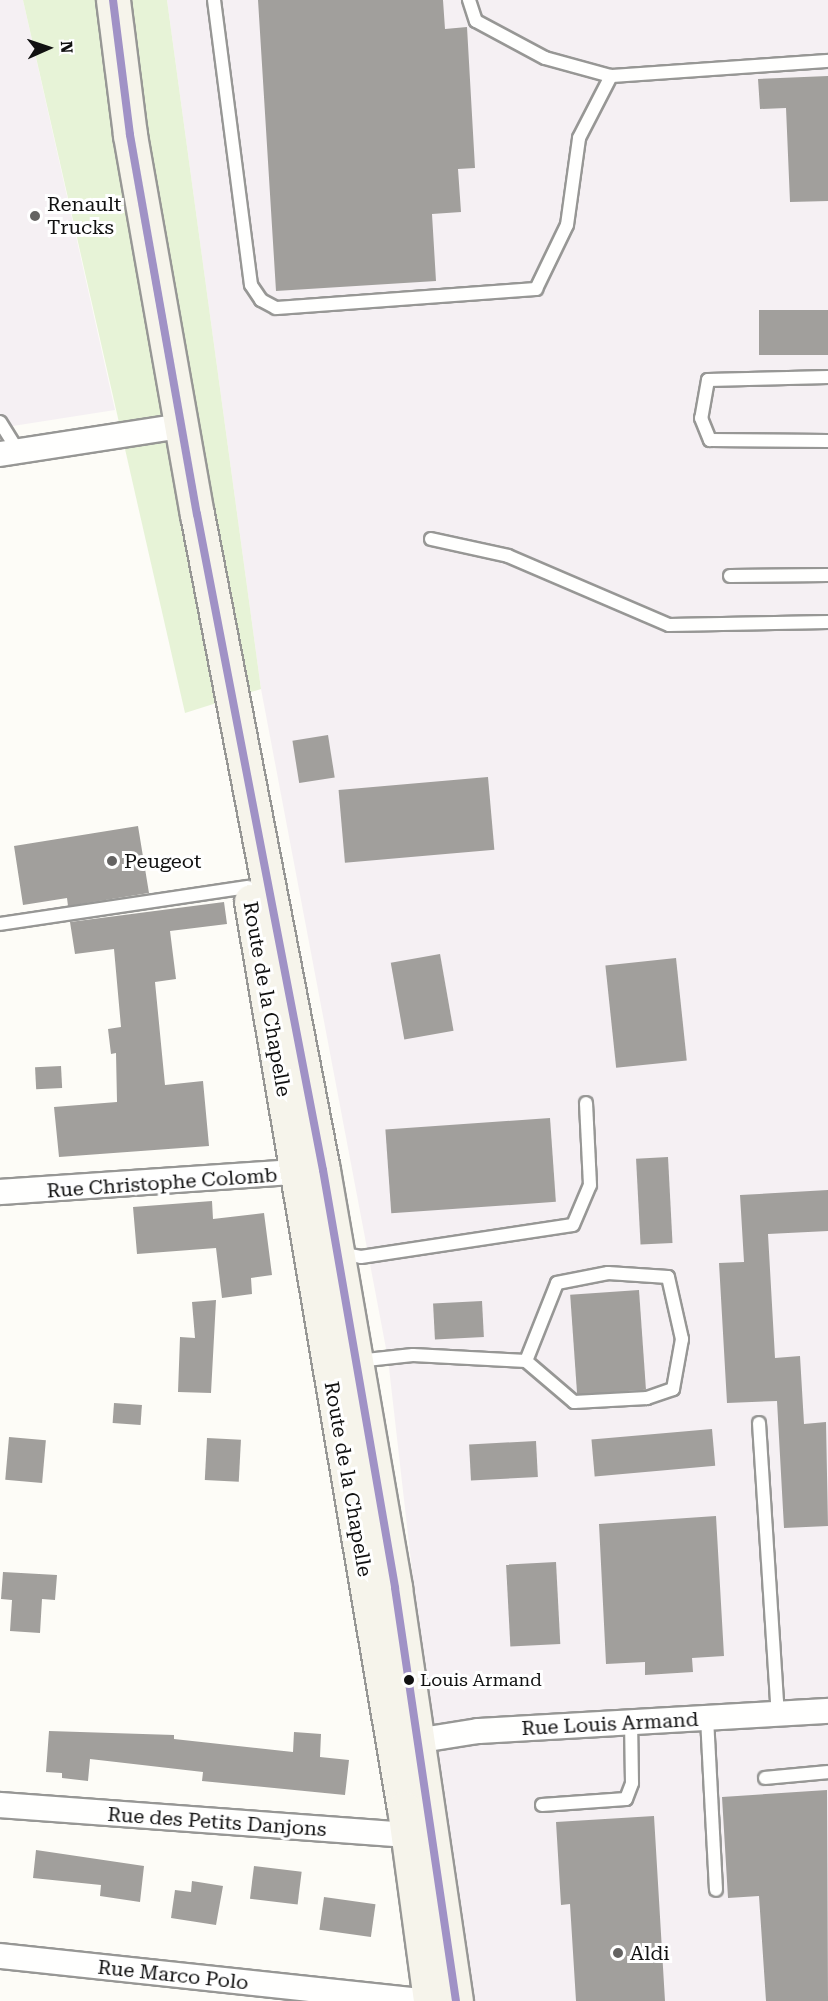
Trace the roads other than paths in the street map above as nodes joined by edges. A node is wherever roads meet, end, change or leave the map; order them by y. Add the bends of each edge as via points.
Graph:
1 (90, 0) edge
2 (113, 0) edge
3 (214, 0) edge
4 (469, 0) edge
5 (828, 61) edge
6 (611, 76) junction
7 (828, 377) edge
8 (0, 422) edge
9 (173, 428) junction
10 (828, 441) edge
11 (9, 453) edge
12 (431, 539) dead end
13 (828, 575) edge
14 (730, 576) dead end
15 (828, 622) edge
16 (248, 887) junction
17 (0, 924) edge
18 (586, 1103) dead end
19 (310, 1172) junction
20 (0, 1192) edge
21 (337, 1253) junction
22 (356, 1361) junction
23 (525, 1361) junction
24 (759, 1423) dead end
25 (371, 1538) junction
26 (828, 1711) edge
27 (778, 1714) junction
28 (707, 1718) junction
29 (631, 1722) junction
30 (406, 1743) junction
31 (828, 1772) edge
32 (765, 1778) dead end
33 (0, 1805) edge
34 (542, 1805) dead end
35 (421, 1836) junction
36 (716, 1890) dead end
37 (0, 1956) edge
38 (418, 2001) edge
39 (430, 2001) edge
40 (456, 2001) edge

1 - 9 main road, Route de la Chapelle
2 - 9 main road, Route de la Chapelle
3 - 6 lane via 251,285 261,300 276,308 536,289 567,225 579,138
4 - 6 lane via 476,21 545,58
5 - 6 lane
7 - 10 lane via 708,380 701,418 710,440
8 - 11 lane
9 - 11 street
9 - 16 main road, Route de la Chapelle
9 - 19 main road, Route de la Chapelle
12 - 15 lane via 508,556 669,625
13 - 14 lane
16 - 17 lane
16 - 19 main road, Route de la Chapelle
18 - 21 lane via 590,1185 573,1225 361,1257
19 - 20 street, Rue Christophe Colomb
19 - 21 main road, Route de la Chapelle
19 - 25 main road, Route de la Chapelle
21 - 22 main road, Route de la Chapelle
22 - 23 lane via 413,1355
22 - 25 main road, Route de la Chapelle
23 - 23 lane via 557,1283 608,1273 668,1278 682,1339 673,1389 647,1398 574,1402
24 - 27 lane
25 - 30 main road, Route de la Chapelle
26 - 27 street, Rue Louis Armand
27 - 28 street, Rue Louis Armand
28 - 29 street, Rue Louis Armand
28 - 36 lane
29 - 30 street, Rue Louis Armand via 478,1731
29 - 34 lane via 632,1783 626,1799
30 - 35 main road, Route de la Chapelle
31 - 32 lane
33 - 35 street, Rue des Petits Danjons
35 - 39 main road, Route de la Chapelle
35 - 40 main road, Route de la Chapelle
37 - 38 street, Rue Marco Polo

